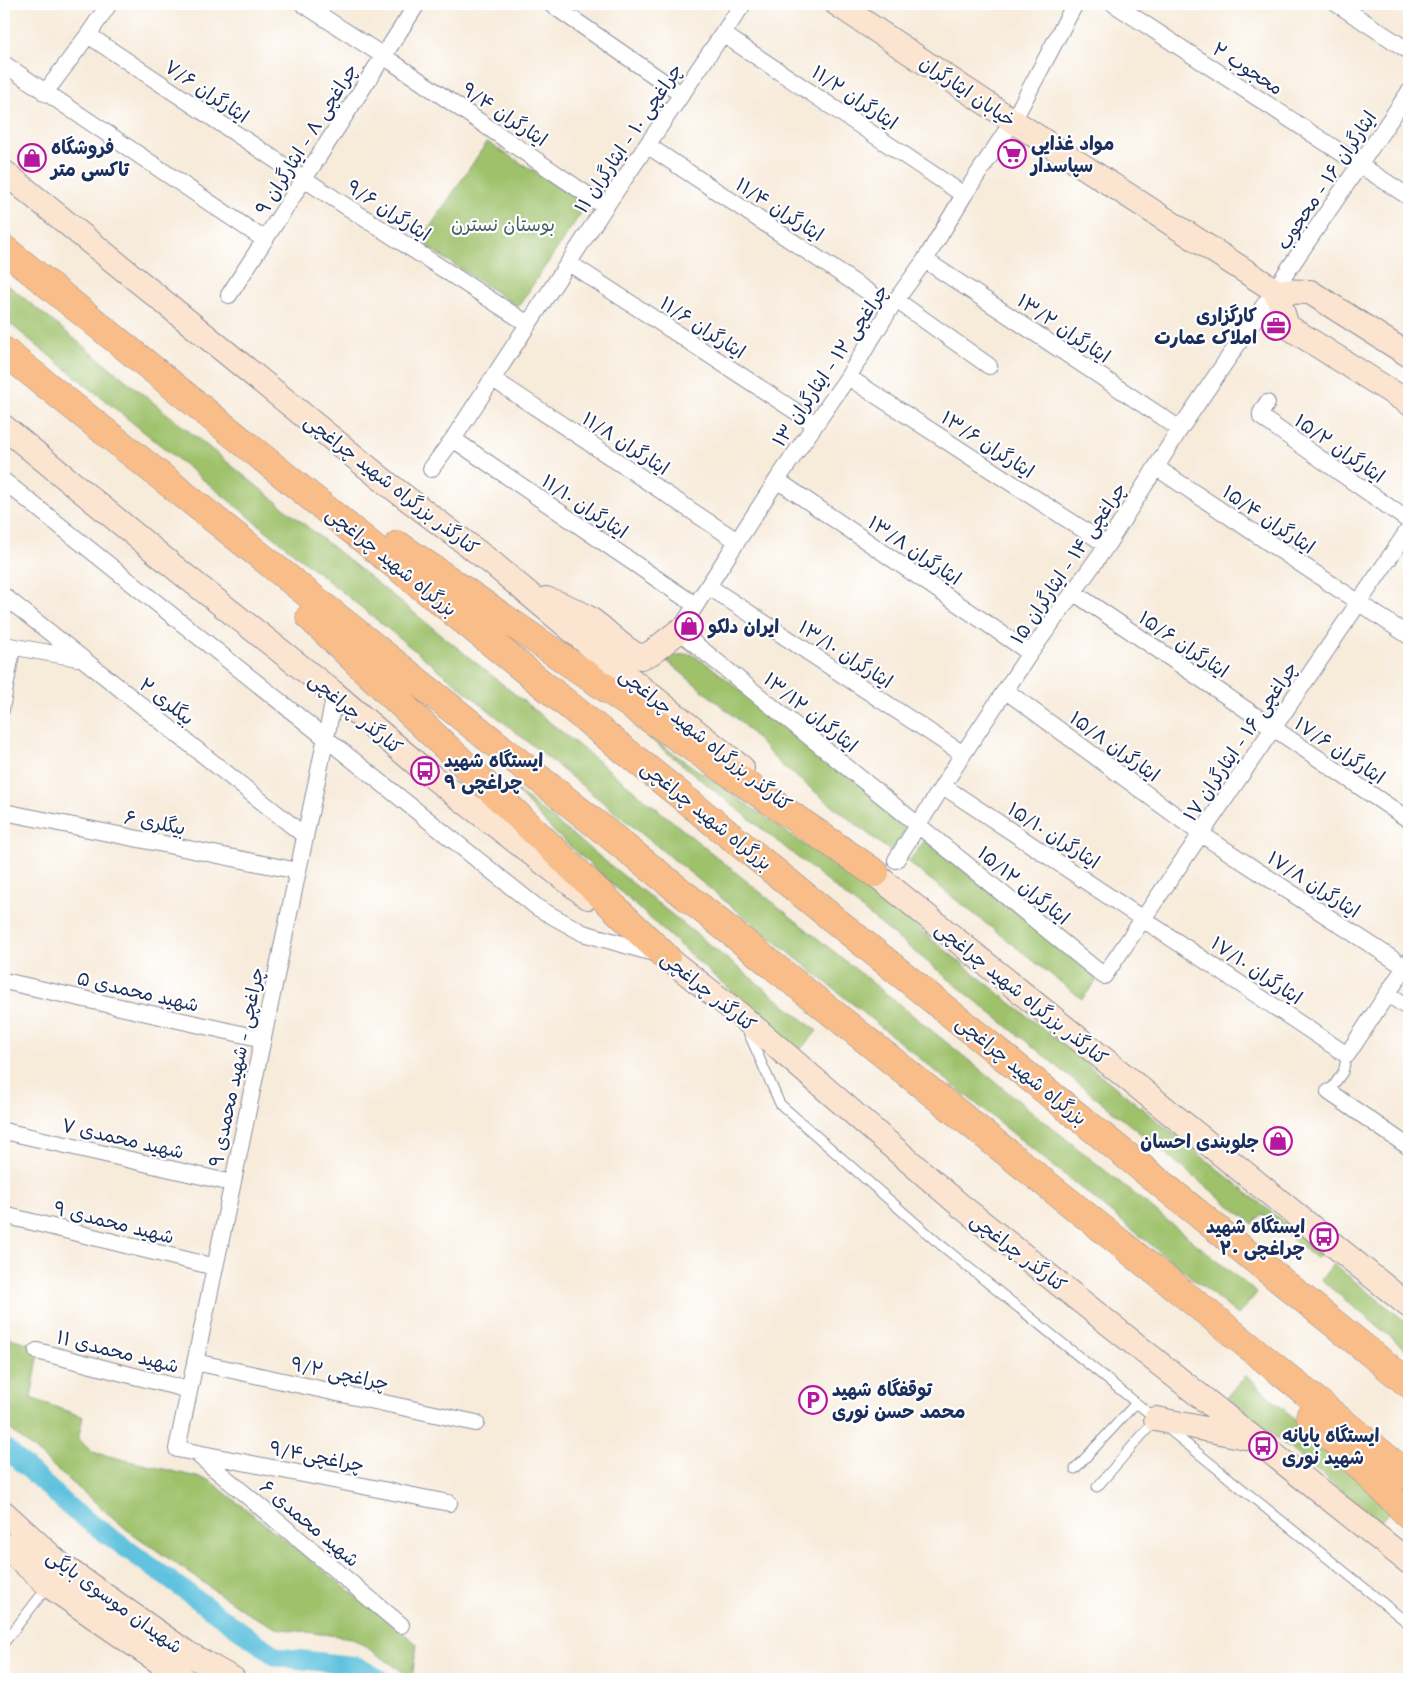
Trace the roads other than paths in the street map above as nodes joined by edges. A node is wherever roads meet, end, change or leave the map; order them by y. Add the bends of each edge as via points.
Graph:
1 (109, 4) edge
2 (303, 4) edge
3 (417, 4) edge
4 (551, 4) edge
5 (743, 4) edge
6 (837, 4) edge
7 (1076, 4) edge
8 (1114, 4) edge
9 (1337, 4) edge
10 (723, 34) junction
11 (88, 35) junction
12 (1409, 51) edge
13 (382, 55) junction
14 (4, 64) edge
15 (1409, 92) edge
16 (45, 93) junction
17 (680, 94) junction
18 (1013, 121) junction
19 (647, 145) junction
20 (1360, 165) junction
21 (4, 172) edge
22 (304, 179) junction
23 (964, 195) junction
24 (1409, 197) edge
25 (605, 207) junction
26 (265, 240) junction
27 (4, 249) edge
28 (925, 260) junction
29 (569, 263) junction
30 (1276, 290) junction
31 (229, 295) dead end
32 (894, 304) junction
33 (528, 324) junction
34 (4, 351) edge
35 (1409, 355) edge
36 (989, 366) dead end
37 (848, 377) junction
38 (493, 379) junction
39 (1267, 403) dead end
40 (1409, 403) edge
41 (216, 420) junction
42 (815, 424) junction
43 (4, 427) edge
44 (1180, 429) junction
45 (453, 439) junction
46 (1157, 468) junction
47 (431, 469) dead end
48 (778, 480) junction
49 (4, 481) edge
50 (181, 493) junction
51 (1409, 521) edge
52 (1409, 529) edge
53 (737, 541) junction
54 (1107, 545) junction
55 (708, 586) junction
56 (1073, 592) junction
57 (528, 593) junction
58 (4, 596) edge
59 (1359, 603) junction
60 (695, 605) junction
61 (679, 631) junction
62 (1409, 636) edge
63 (10, 646) edge
64 (1030, 652) junction
65 (80, 658) junction
66 (1006, 691) junction
67 (335, 694) junction
68 (4, 712) edge
69 (1273, 729) junction
70 (326, 739) junction
71 (963, 754) junction
72 (943, 786) junction
73 (4, 812) edge
74 (1409, 820) edge
75 (918, 824) junction
76 (1202, 834) junction
77 (305, 836) junction
78 (885, 867) junction
79 (298, 871) junction
80 (1144, 918) junction
81 (666, 957) junction
82 (1407, 964) edge
83 (1104, 976) joint
84 (4, 981) edge
85 (1388, 994) junction
86 (1409, 1008) edge
87 (739, 1014) junction
88 (263, 1039) junction
89 (1347, 1054) junction
90 (1329, 1092) joint
91 (4, 1131) edge
92 (1409, 1146) edge
93 (232, 1183) junction
94 (4, 1215) edge
95 (215, 1267) junction
96 (1409, 1306) edge
97 (1208, 1314) junction
98 (37, 1352) dead end
99 (195, 1362) junction
100 (1409, 1384) edge
101 (189, 1390) junction
102 (1136, 1403) junction
103 (1156, 1419) junction
104 (476, 1423) dead end
105 (1253, 1438) junction
106 (177, 1449) joint
107 (194, 1452) junction
108 (1075, 1469) dead end
109 (1409, 1476) edge
110 (1097, 1487) dead end
111 (449, 1503) dead end
112 (4, 1513) edge
113 (1409, 1515) edge
114 (4, 1545) edge
115 (1409, 1562) edge
116 (48, 1585) junction
117 (1409, 1624) edge
118 (401, 1625) dead end
119 (4, 1643) edge
120 (184, 1679) edge
121 (233, 1679) edge

1 - 11 street
2 - 13 street, ایثارگران ۹/۴
3 - 13 street, چراغچی ۸ - ایثارگران ۹
4 - 17 street
5 - 10 street, چراغچی ۱۰ - ایثارگران ۱۱
6 - 18 main road, خیابان ایثارگران
7 - 18 street, چراغچی ۱۲ - ایثارگران ۱۳
8 - 20 street, محجوب ۲
9 - 12 street
10 - 17 street, چراغچی ۱۰ - ایثارگران ۱۱
10 - 23 street, ایثارگران ۱۱/۲
11 - 16 street
11 - 22 street, ایثارگران ۷/۶
13 - 22 street, چراغچی ۸ - ایثارگران ۹
13 - 25 street, ایثارگران ۹/۴
14 - 16 street
15 - 20 street, ایثارگران ۱۶ - محجوب
16 - 26 street
17 - 19 street, چراغچی ۱۰ - ایثارگران ۱۱
18 - 23 street, چراغچی ۱۲ - ایثارگران ۱۳
18 - 30 main road, خیابان ایثارگران
19 - 25 street, چراغچی ۱۰ - ایثارگران ۱۱
19 - 32 street, ایثارگران ۱۱/۴
20 - 24 street, محجوب ۲
20 - 30 street, ایثارگران ۱۶ - محجوب
21 - 57 main road, کنارگذر بزرگراه شهید چراغچی via 388,484
22 - 26 street, چراغچی ۸ - ایثارگران ۹
22 - 33 street, ایثارگران ۹/۶
23 - 28 street, چراغچی ۱۲ - ایثارگران ۱۳
25 - 29 street, چراغچی ۱۰ - ایثارگران ۱۱
26 - 31 street, چراغچی ۸ - ایثارگران ۹
27 - 41 highway, بزرگراه شهید چراغچی
28 - 32 street, چراغچی ۱۲ - ایثارگران ۱۳
28 - 44 street, ایثارگران ۱۳/۲
29 - 33 street, چراغچی ۱۰ - ایثارگران ۱۱
29 - 42 street, ایثارگران ۱۱/۶
30 - 35 main road, خیابان ایثارگران via 1310,292
30 - 40 main road via 1287,326
30 - 44 street, چراغچی ۱۴ - ایثارگران ۱۵
32 - 36 street, ایثارگران ۱۱/۴
32 - 37 street, چراغچی ۱۲ - ایثارگران ۱۳
33 - 38 street, چراغچی ۱۰ - ایثارگران ۱۱
34 - 50 highway
37 - 42 street, چراغچی ۱۲ - ایثارگران ۱۳
37 - 54 street, ایثارگران ۱۳/۶
38 - 45 street, چراغچی ۱۰ - ایثارگران ۱۱
38 - 53 street, ایثارگران ۱۱/۸
39 - 51 street, ایثارگران ۱۵/۲ via 1261,417
41 - 78 highway
41 - 100 highway, بزرگراه شهید چراغچی
42 - 48 street, چراغچی ۱۲ - ایثارگران ۱۳
43 - 67 main road, کنارگذر چراغچی
44 - 46 street, چراغچی ۱۴ - ایثارگران ۱۵
45 - 47 street, چراغچی ۱۰ - ایثارگران ۱۱
45 - 60 street, ایثارگران ۱۱/۱۰
46 - 54 street, چراغچی ۱۴ - ایثارگران ۱۵
46 - 59 street, ایثارگران ۱۵/۴
48 - 53 street, چراغچی ۱۲ - ایثارگران ۱۳
48 - 64 street, ایثارگران ۱۳/۸
49 - 70 street
50 - 81 highway
50 - 97 highway
52 - 59 street, چراغچی ۱۶ - ایثارگران ۱۷
53 - 55 street, چراغچی ۱۲ - ایثارگران ۱۳
54 - 56 street, چراغچی ۱۴ - ایثارگران ۱۵
55 - 60 street, چراغچی ۱۲ - ایثارگران ۱۳
55 - 71 street, ایثارگران ۱۳/۱۰
56 - 64 street, چراغچی ۱۴ - ایثارگران ۱۵
56 - 69 street, ایثارگران ۱۵/۶
57 - 61 main road via 590,620 631,653 641,657
57 - 78 main road, کنارگذر بزرگراه شهید چراغچی via 632,680
58 - 65 street, بیگلری ۲
59 - 62 street, ایثارگران ۱۵/۴
59 - 69 street, چراغچی ۱۶ - ایثارگران ۱۷
60 - 61 street, چراغچی ۱۲ - ایثارگران ۱۳
61 - 75 street, ایثارگران ۱۳/۱۲
63 - 65 street
63 - 68 lane
64 - 66 street, چراغچی ۱۴ - ایثارگران ۱۵
65 - 77 street, بیگلری ۲
66 - 71 street, چراغچی ۱۴ - ایثارگران ۱۵
66 - 76 street, ایثارگران ۱۵/۸
67 - 70 street, ۹ چراغچی - شهید محمدی
67 - 81 main road, کنارگذر چراغچی via 425,772
69 - 74 street, ایثارگران ۱۷/۶
69 - 76 street, چراغچی ۱۶ - ایثارگران ۱۷
70 - 77 street, ۹ چراغچی - شهید محمدی
70 - 81 street via 538,908 583,933
71 - 72 street, چراغچی ۱۴ - ایثارگران ۱۵
72 - 75 street, چراغچی ۱۴ - ایثارگران ۱۵
72 - 80 street, ایثارگران ۱۵/۱۰
73 - 79 street, بیگلری ۶
75 - 78 street, چراغچی ۱۴ - ایثارگران ۱۵
75 - 83 street, ایثارگران ۱۵/۱۲
76 - 80 street, چراغچی ۱۶ - ایثارگران ۱۷
76 - 82 street, ایثارگران ۱۷/۸
77 - 79 street, ۹ چراغچی - شهید محمدی
78 - 96 main road, کنارگذر بزرگراه شهید چراغچی
79 - 88 street, ۹ چراغچی - شهید محمدی
80 - 83 street, چراغچی ۱۶ - ایثارگران ۱۷
80 - 89 street, ایثارگران ۱۷/۱۰
81 - 87 main road, کنارگذر چراغچی
82 - 85 street
84 - 88 street, شهید محمدی ۵
85 - 86 street
85 - 89 street
87 - 102 lane via 780,1104 936,1241
87 - 105 main road, کنارگذر چراغچی via 961,1206
88 - 93 street, ۹ چراغچی - شهید محمدی
89 - 90 lane via 1343,1072
90 - 92 street
91 - 93 street, شهید محمدی ۷
93 - 95 street, ۹ چراغچی - شهید محمدی
94 - 95 street, شهید محمدی ۹
95 - 99 street, ۹ چراغچی - شهید محمدی
97 - 109 highway
97 - 113 highway
98 - 101 street, شهید محمدی ۱۱
99 - 101 street, ۹ چراغچی - شهید محمدی
99 - 104 street, ۹/۲ چراغچی
101 - 106 street, ۹ چراغچی - شهید محمدی
102 - 103 lane
102 - 108 lane
103 - 105 main road
103 - 110 lane
103 - 117 lane
105 - 115 main road, کنارگذر چراغچی
106 - 107 street, ۹/۴چراغچی
107 - 111 street, ۹/۴چراغچی
107 - 118 street, شهید محمدی ۶
112 - 121 main road, شهیدان موسوی بایگی via 61,1565 187,1653
114 - 116 main road, شهیدان موسوی بایگی
116 - 119 lane
116 - 120 main road, شهیدان موسوی بایگی

